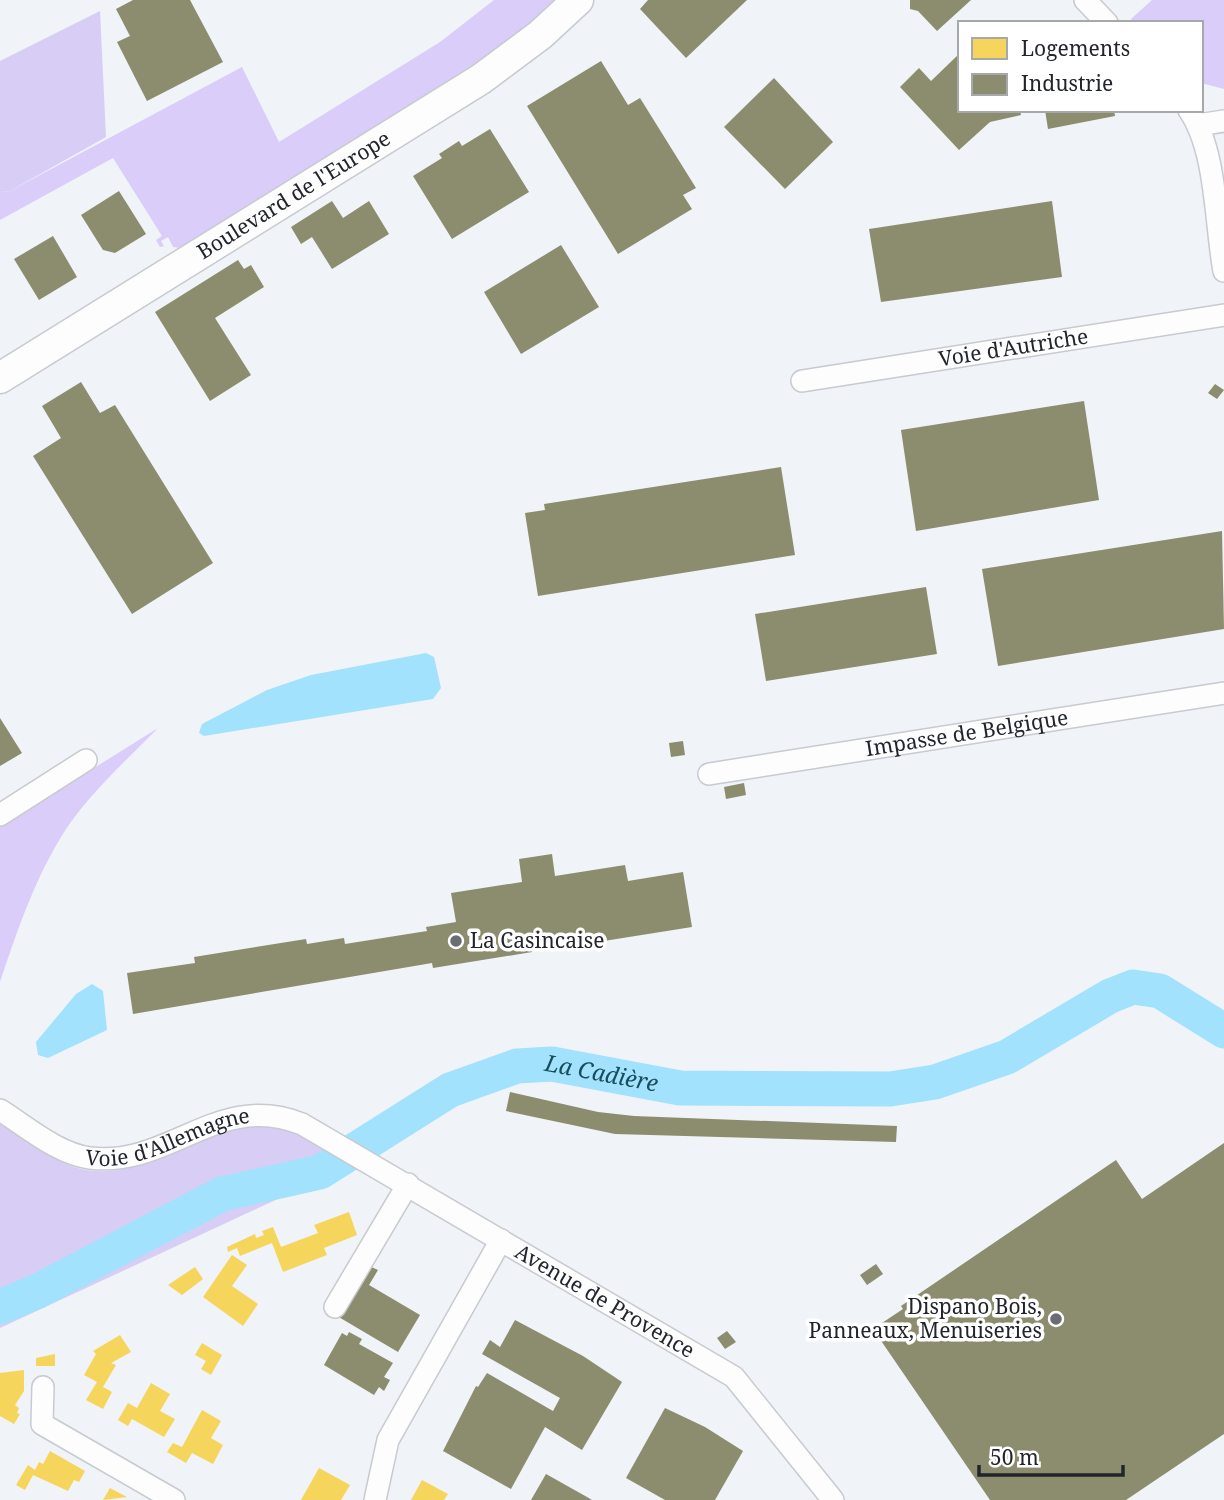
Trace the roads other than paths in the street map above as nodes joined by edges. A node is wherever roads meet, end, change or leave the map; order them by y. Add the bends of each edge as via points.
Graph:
1 (578, 0) edge
2 (1085, 0) edge
3 (1105, 21) edge
4 (1193, 118) edge
5 (1224, 121) edge
6 (1224, 271) edge
7 (1224, 315) edge
8 (0, 378) edge
9 (802, 381) dead end
10 (1224, 693) edge
11 (86, 760) dead end
12 (709, 774) dead end
13 (0, 815) edge
14 (0, 1110) edge
15 (340, 1144) joint
16 (408, 1184) junction
17 (501, 1240) junction
18 (335, 1307) dead end
19 (43, 1387) dead end
20 (174, 1500) edge
21 (375, 1500) edge
22 (833, 1500) edge

1 - 8 street, Boulevard de l'Europe via 481,79
2 - 3 street
4 - 5 street
4 - 6 street via 1206,154
7 - 9 street, Voie d'Autriche
10 - 12 street, Impasse de Belgique
11 - 13 street
14 - 15 street, Voie d'Allemagne via 61,1148 88,1158 124,1158 230,1118 261,1113 289,1118
15 - 16 street, Avenue de Provence
16 - 17 street, Avenue de Provence
16 - 18 street
17 - 21 street via 388,1440
17 - 22 street, Avenue de Provence via 734,1377
19 - 20 street via 42,1423

